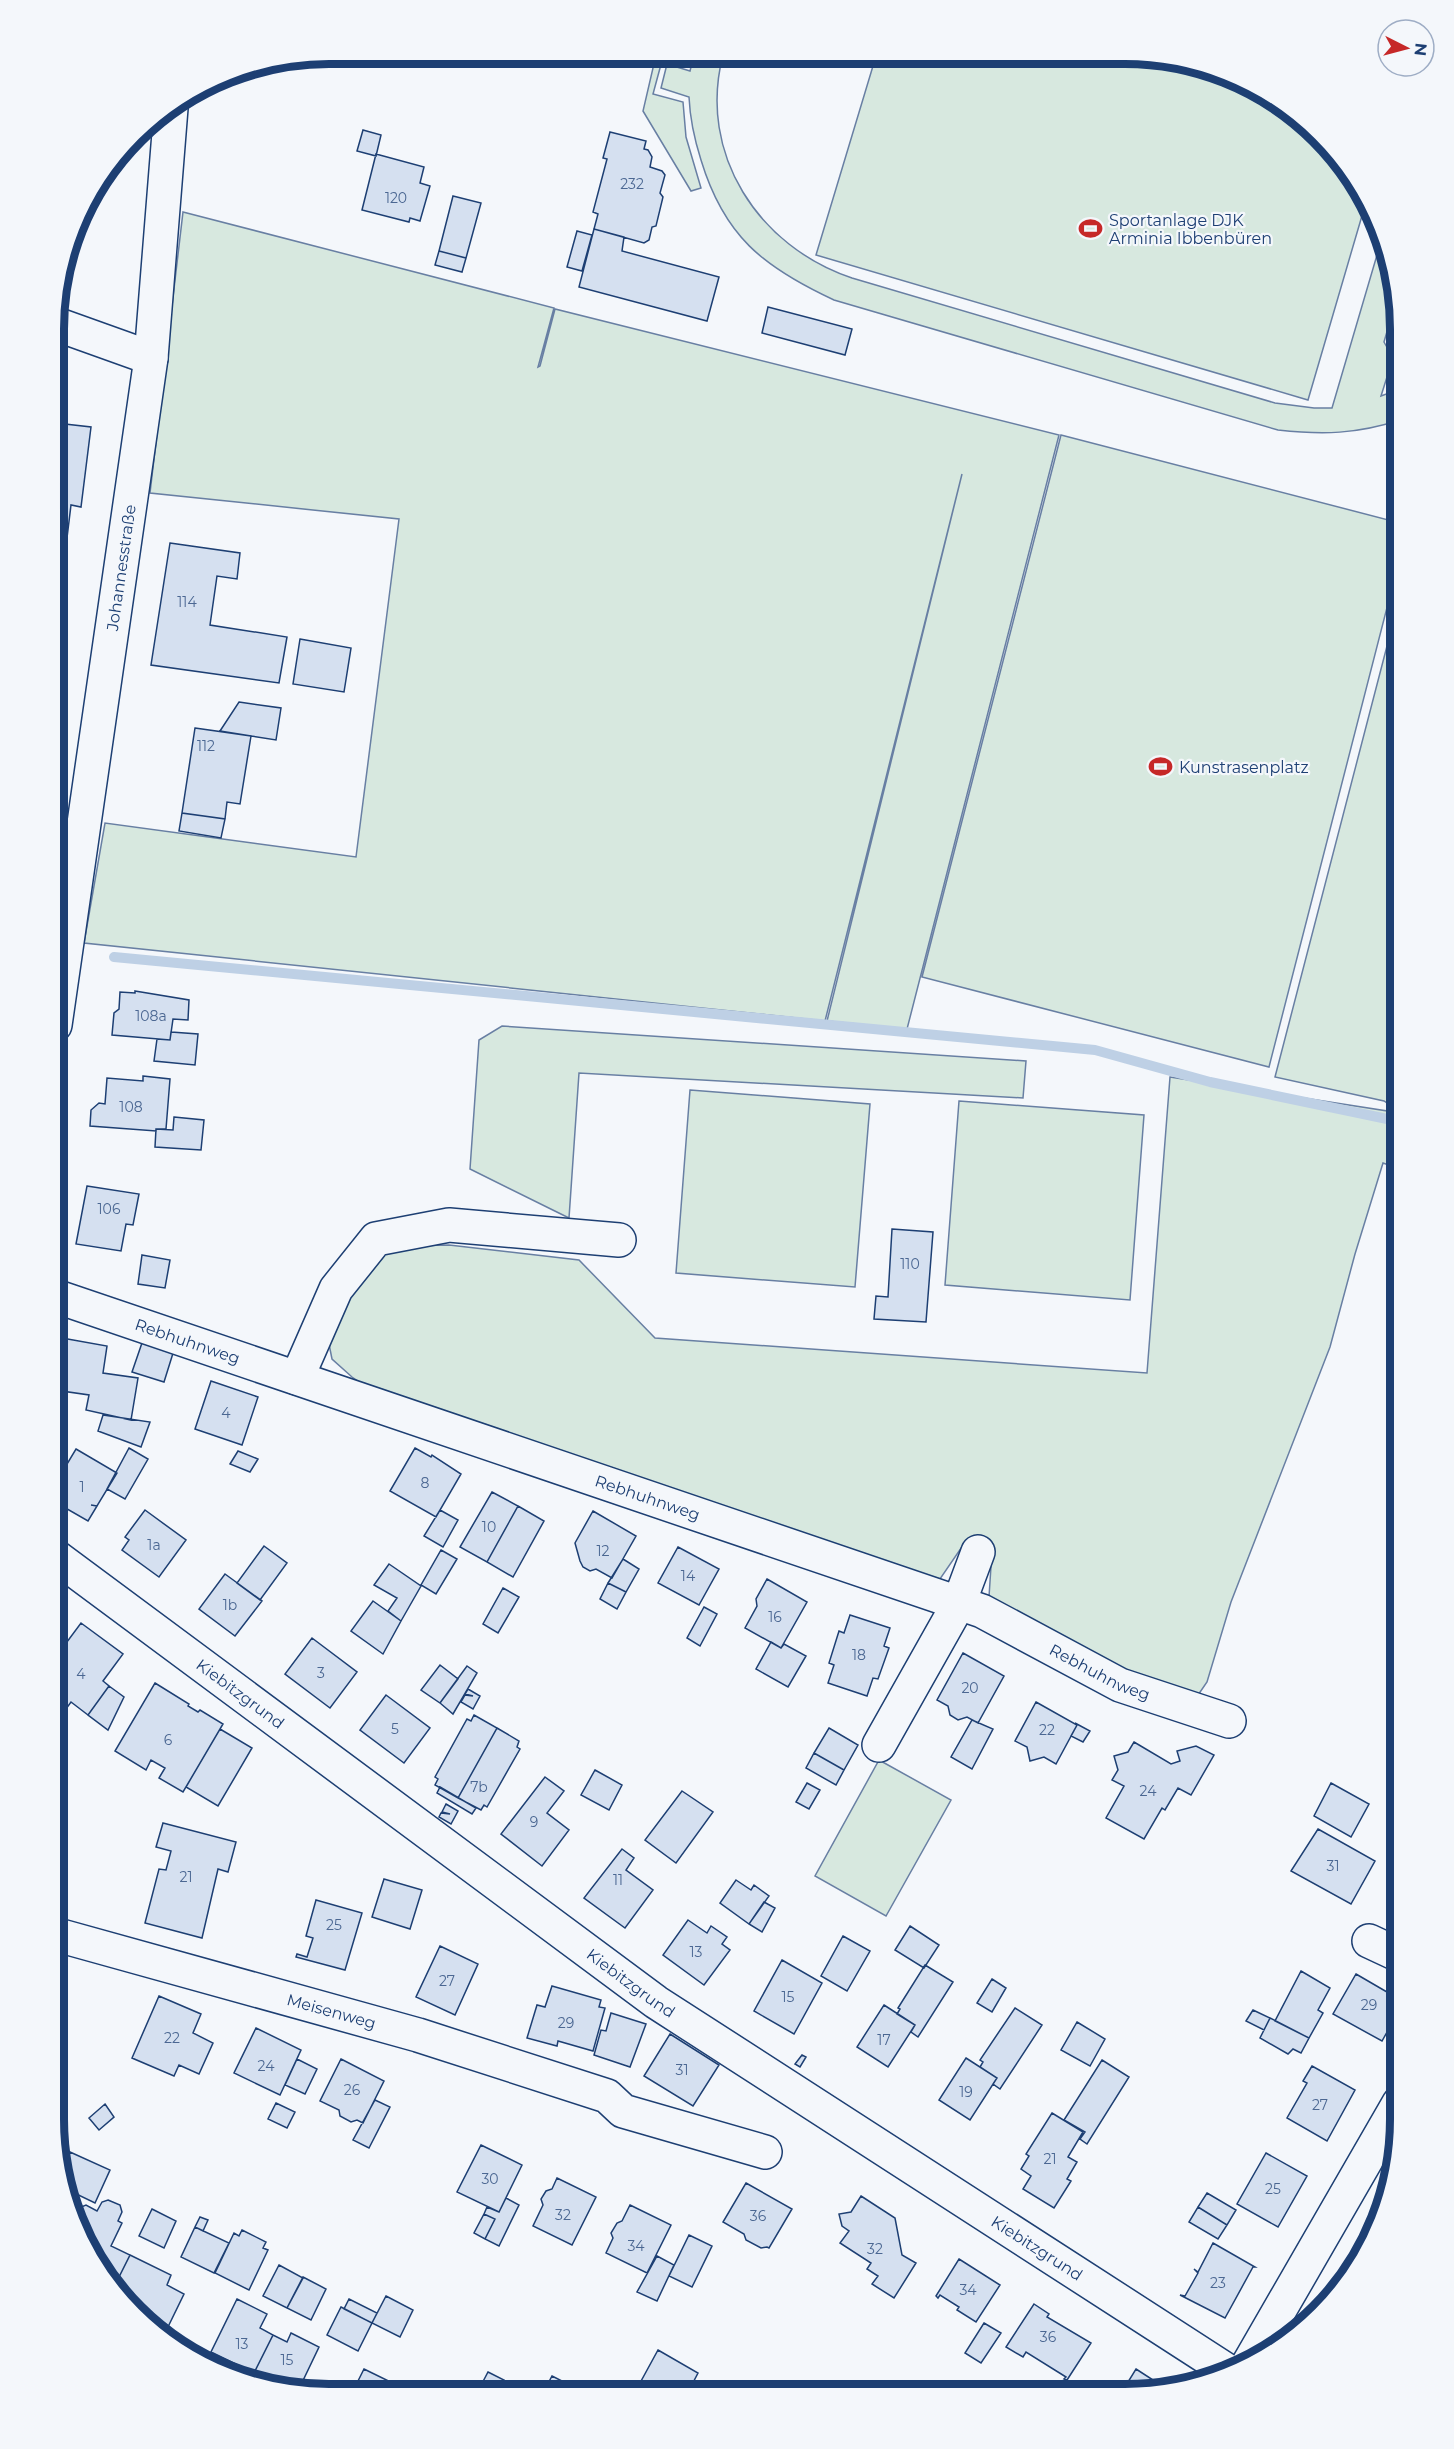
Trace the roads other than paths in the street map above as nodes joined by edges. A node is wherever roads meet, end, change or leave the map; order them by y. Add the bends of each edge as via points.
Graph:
1 (170, 117) edge
2 (64, 327) edge
3 (152, 358) junction
4 (64, 963) edge
5 (619, 1240) dead end
6 (64, 1299) edge
7 (297, 1378) junction
8 (978, 1552) dead end
9 (64, 1563) edge
10 (959, 1603) junction
11 (1229, 1721) dead end
12 (879, 1745) dead end
13 (64, 1937) edge
14 (1369, 1941) dead end
15 (1390, 1950) edge
16 (1390, 2119) edge
17 (765, 2152) dead end
18 (1257, 2349) edge
19 (1220, 2366) edge

1 - 3 street, Johannesstraße
2 - 3 street
3 - 4 street, Johannesstraße
5 - 7 street via 449,1225 376,1239 336,1289
6 - 7 street, Rebhuhnweg
7 - 10 street, Rebhuhnweg
8 - 10 street
9 - 19 street, Kiebitzgrund via 656,2002
10 - 11 street, Rebhuhnweg via 982,1611 1120,1685
10 - 12 street
13 - 17 street, Meisenweg via 418,2035 607,2096 623,2111
14 - 15 street
16 - 18 street

